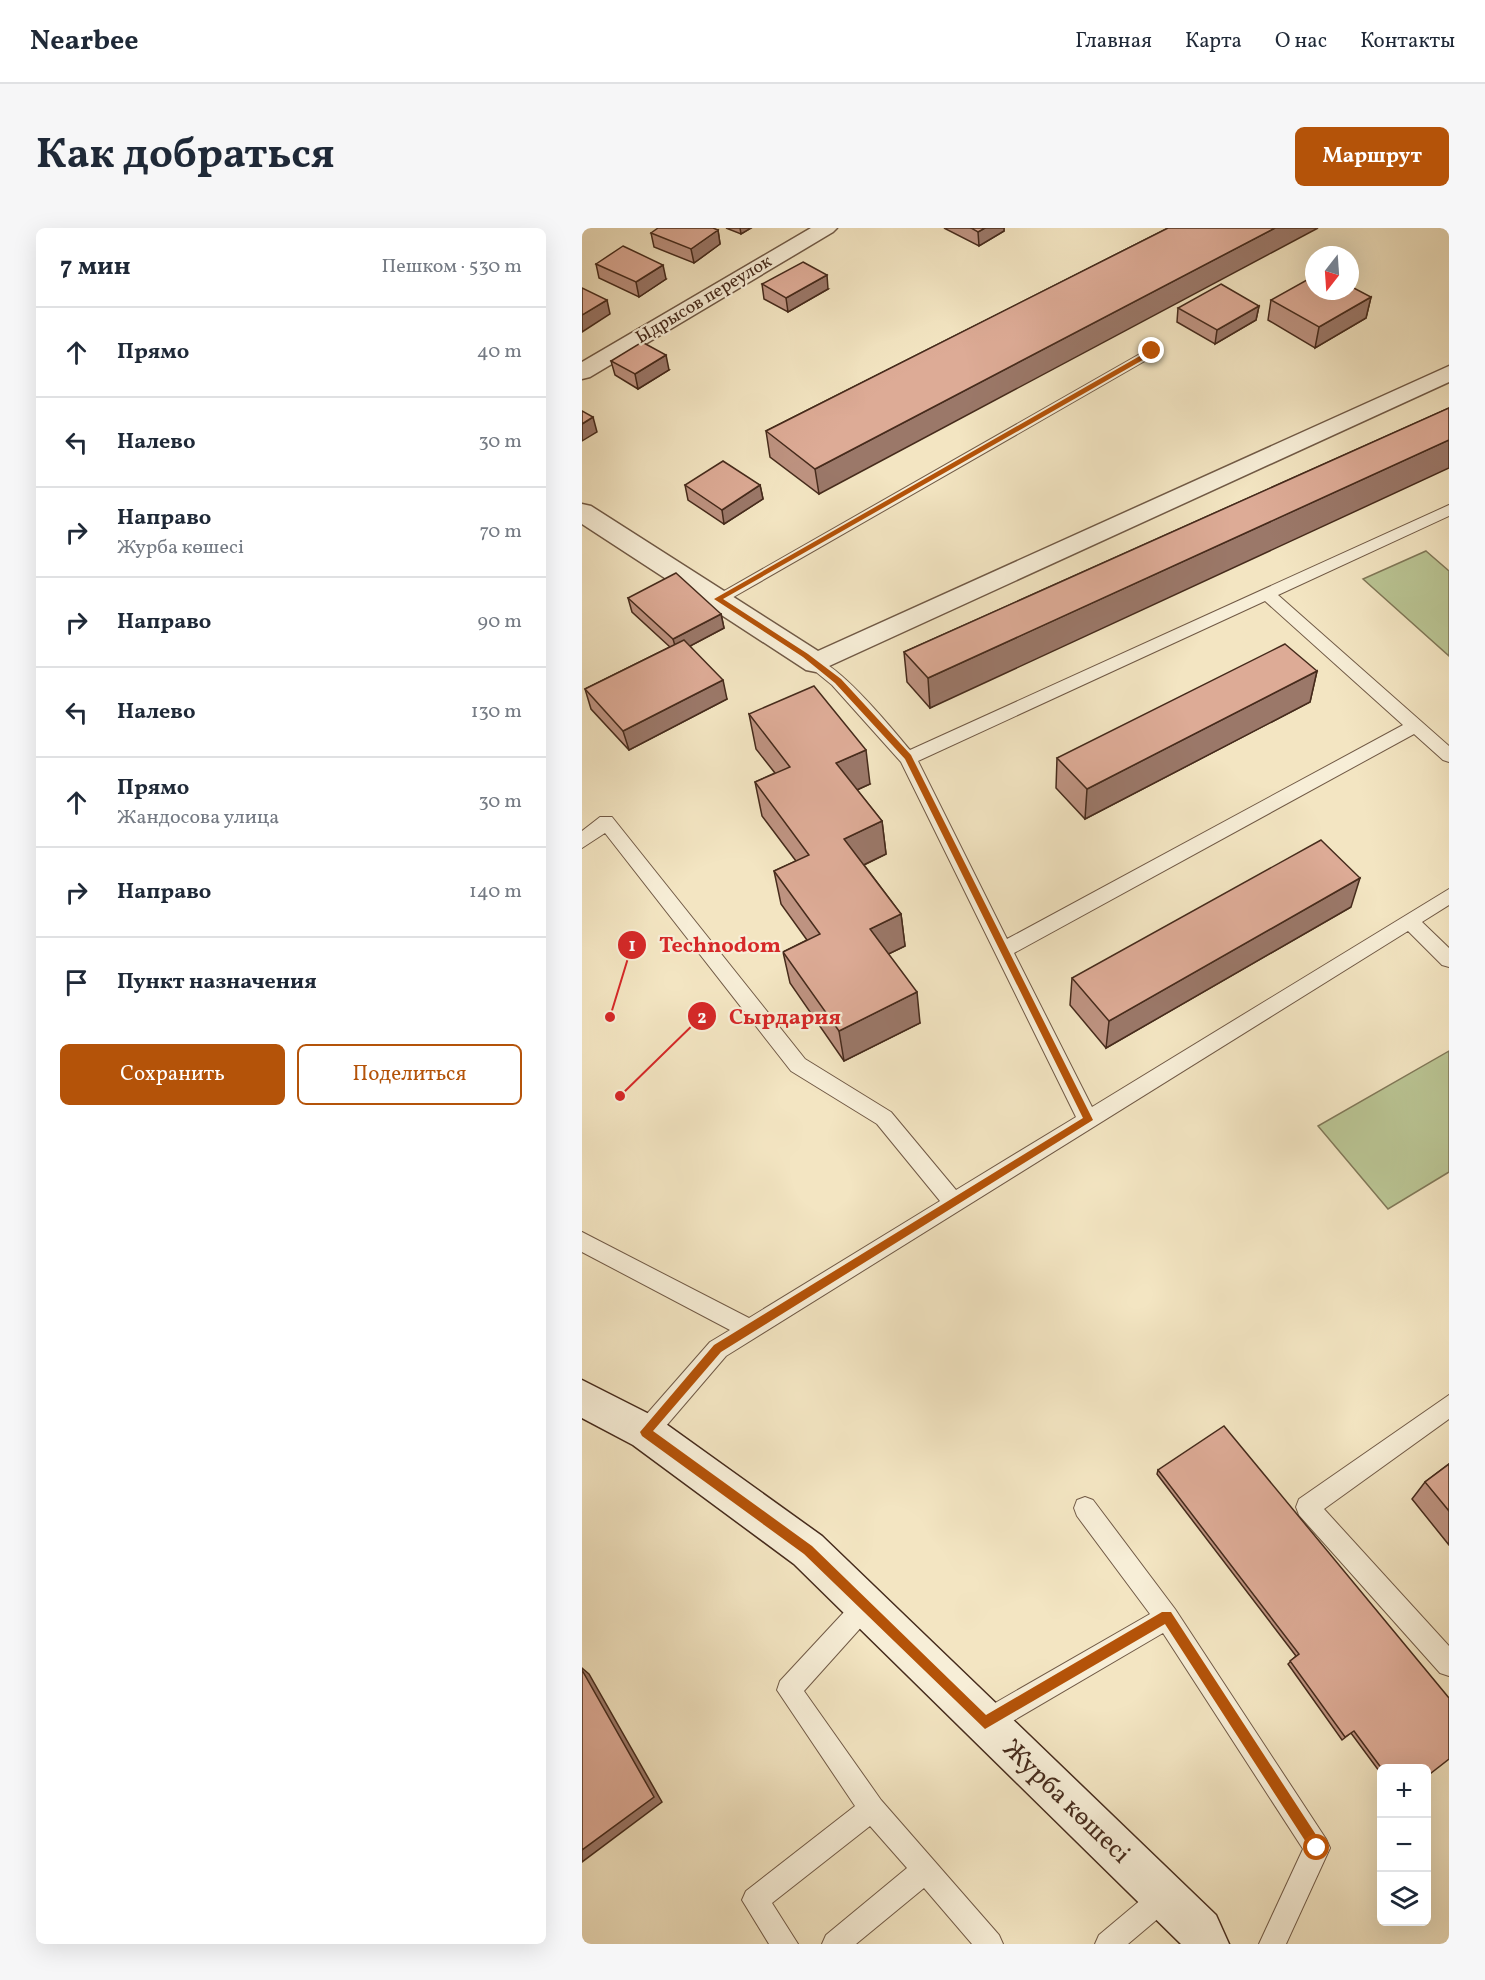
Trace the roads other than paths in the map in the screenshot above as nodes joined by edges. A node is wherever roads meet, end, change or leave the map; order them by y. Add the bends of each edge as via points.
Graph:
1 (826, 228) edge
2 (1152, 351) dead end
3 (582, 372) edge
4 (1449, 374) edge
5 (1449, 510) edge
6 (582, 512) edge
7 (1267, 594) junction
8 (718, 599) junction
9 (816, 663) junction
10 (1415, 726) junction
11 (1442, 739) edge
12 (1449, 756) edge
13 (908, 758) junction
14 (582, 841) edge
15 (1449, 896) edge
16 (1410, 920) junction
17 (1004, 950) junction
18 (1449, 960) edge
19 (1088, 1120) junction
20 (954, 1203) junction
21 (582, 1241) edge
22 (749, 1329) junction
23 (582, 1398) edge
24 (1449, 1406) edge
25 (645, 1432) junction
26 (1086, 1508) dead end
27 (866, 1605) junction
28 (1167, 1617) junction
29 (1449, 1664) edge
30 (985, 1723) junction
31 (872, 1809) junction
32 (925, 1870) junction
33 (1164, 1897) junction
34 (785, 1944) edge
35 (835, 1944) edge
36 (990, 1944) edge
37 (1108, 1944) edge
38 (1207, 1944) edge
39 (1272, 1944) edge

1 - 3 street, Ыдрысов переулок
2 - 8 lane
4 - 9 street
5 - 7 lane
6 - 8 street
7 - 10 lane
7 - 13 lane
8 - 9 street
9 - 13 lane via 838,681
10 - 11 lane
10 - 17 lane
11 - 12 lane
13 - 17 lane
14 - 20 lane via 606,822 798,1065 884,1118
15 - 16 lane
16 - 18 lane
16 - 19 lane
17 - 19 lane
19 - 20 lane
20 - 22 lane
21 - 22 lane
22 - 25 lane via 718,1348
23 - 25 street, Журба көшесі
24 - 29 lane via 1307,1507
25 - 27 street, Журба көшесі via 808,1550
26 - 28 lane
27 - 30 street, Журба көшесі
27 - 31 lane via 789,1690
28 - 30 lane
28 - 39 lane via 1317,1848
30 - 33 street, Журба көшесі
31 - 32 lane
31 - 34 lane via 755,1900
32 - 35 lane
32 - 36 lane
33 - 37 lane
33 - 38 street, Журба көшесі via 1200,1931

